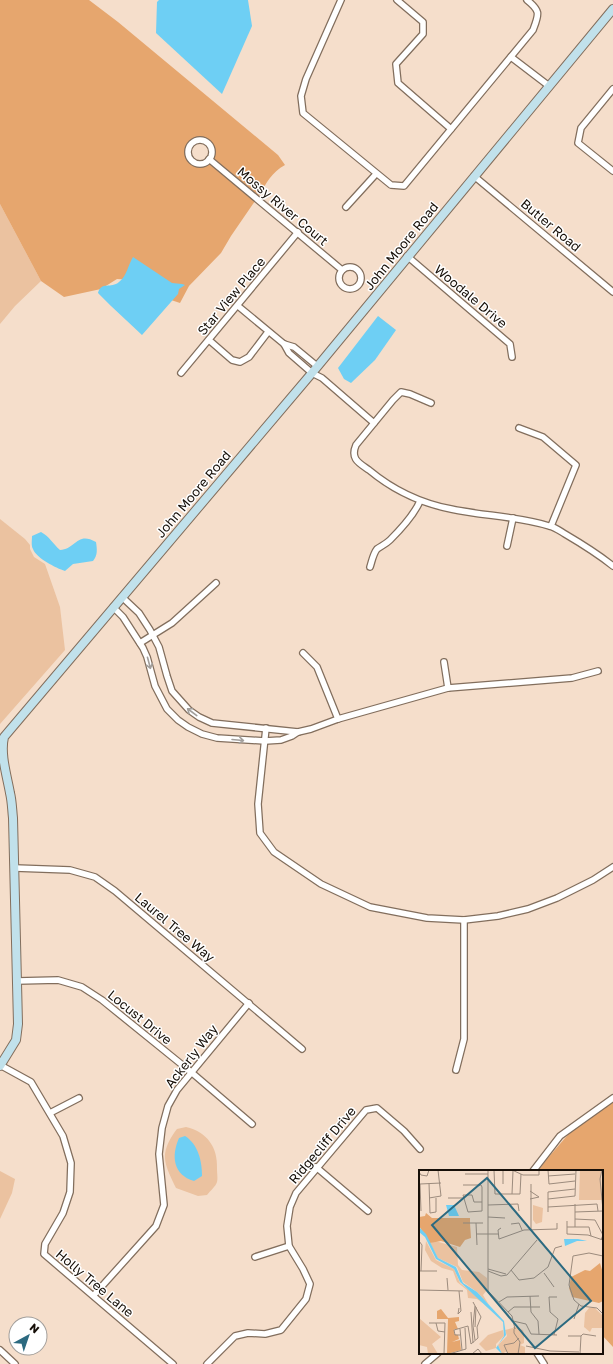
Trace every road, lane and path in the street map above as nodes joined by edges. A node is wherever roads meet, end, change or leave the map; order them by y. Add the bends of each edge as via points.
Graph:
1 (341, 0) edge
2 (397, 0) edge
3 (527, 0) edge
4 (613, 9) edge
5 (511, 56) junction
6 (549, 86) junction
7 (613, 89) edge
8 (451, 129) junction
9 (209, 159) junction
10 (613, 172) edge
11 (376, 174) junction
12 (474, 176) junction
13 (346, 207) dead end
14 (298, 232) junction
15 (407, 256) junction
16 (342, 270) junction
17 (613, 292) edge
18 (238, 306) junction
19 (268, 332) junction
20 (209, 340) junction
21 (284, 344) junction
22 (300, 352) junction
23 (512, 357) dead end
24 (295, 359) junction
25 (315, 370) junction
26 (181, 373) dead end
27 (430, 403) dead end
28 (374, 423) junction
29 (519, 428) dead end
30 (420, 500) junction
31 (513, 518) junction
32 (550, 526) junction
33 (507, 546) dead end
34 (613, 566) edge
35 (370, 567) dead end
36 (216, 583) dead end
37 (122, 597) junction
38 (114, 607) junction
39 (153, 634) junction
40 (140, 643) junction
41 (303, 653) dead end
42 (444, 662) dead end
43 (598, 671) dead end
44 (448, 688) junction
45 (338, 719) junction
46 (266, 728) junction
47 (298, 732) junction
48 (265, 741) junction
49 (613, 867) edge
50 (15, 868) junction
51 (464, 920) junction
52 (17, 981) junction
53 (249, 1003) junction
54 (302, 1049) dead end
55 (0, 1066) edge
56 (456, 1070) dead end
57 (191, 1072) junction
58 (79, 1098) dead end
59 (613, 1098) edge
60 (50, 1114) junction
61 (252, 1124) dead end
62 (420, 1149) dead end
63 (316, 1168) junction
64 (534, 1170) edge
65 (368, 1211) dead end
66 (289, 1246) junction
67 (255, 1257) dead end
68 (94, 1295) junction
69 (0, 1350) edge
70 (437, 1354) edge
71 (538, 1354) edge
72 (15, 1364) edge
73 (172, 1364) edge
74 (207, 1364) edge
75 (425, 1364) edge
76 (544, 1364) edge

1 - 11 street via 306,79 301,96 303,113
2 - 8 street via 423,22 423,34 396,64 398,83
3 - 5 street via 535,7 538,17 533,30
4 - 6 street, John Moore Road
5 - 6 street
5 - 8 street
6 - 12 street, John Moore Road
7 - 10 street via 580,128 578,143
8 - 11 street via 404,186 391,185
9 - 9 street via 211,151 208,144 201,141 190,145 188,152 193,162 200,164
9 - 14 street, Mossy River Court
11 - 13 street
12 - 15 street, John Moore Road
12 - 17 street, Butler Road
14 - 16 street, Mossy River Court
14 - 18 street, Star View Place
15 - 23 street, Woodale Drive via 510,344
15 - 25 street, John Moore Road
16 - 16 street via 356,268 361,281 357,287 350,290 340,284 338,276
18 - 19 street
18 - 20 street, Star View Place
19 - 20 street via 248,357 240,362 232,360
19 - 21 street
20 - 26 street, Star View Place
21 - 22 street
21 - 24 street
22 - 24 street
22 - 25 street
24 - 25 street
25 - 28 street
25 - 37 street, John Moore Road
27 - 28 street via 402,392
28 - 30 street via 356,445 354,456 384,482
29 - 32 street via 542,437 576,465
30 - 31 street via 451,509
30 - 35 street via 416,510 403,526 378,549
31 - 32 street
31 - 33 street
32 - 34 street via 597,553
36 - 39 street via 172,623
37 - 38 street, John Moore Road
37 - 39 street
38 - 40 street
38 - 50 street, John Moore Road via 8,732 3,742 2,754 12,810
39 - 40 street
46 -> 39 street via 212,722 198,717 176,696 170,686
40 -> 48 street via 159,696 167,709 183,724 209,736
41 - 45 street via 317,667
42 - 44 street
43 - 44 street via 572,678
44 - 45 street
45 - 47 street via 311,730
46 - 47 street
46 - 48 street
47 - 48 street via 281,740
48 - 51 street via 258,804 260,833 274,852 321,884 370,907 426,918
49 - 51 street via 557,898 528,909
50 - 52 street, John Moore Road
50 - 53 street, Laurel Tree Way via 70,870 95,877
51 - 56 street via 464,1039
52 - 55 street, John Moore Road via 17,1036
52 - 57 street, Locust Drive via 58,980 82,987 102,1000
53 - 54 street, Laurel Tree Way
53 - 57 street, Ackerly Way
55 - 60 street, Holly Tree Lane via 31,1082
57 - 61 street, Locust Drive
57 - 68 street, Ackerly Way via 168,1106 162,1128 159,1154 164,1206 156,1226
58 - 60 street
59 - 64 street via 560,1136
60 - 68 street, Holly Tree Lane via 63,1136 71,1163 70,1192 63,1213 45,1244 44,1254
62 - 63 street, Ridgecliff Drive via 377,1108 366,1110
63 - 65 street
63 - 66 street, Ridgecliff Drive via 296,1193 290,1207 287,1226
66 - 67 street
66 - 74 street, Ridgecliff Drive via 310,1284 306,1299 280,1330 235,1336
68 - 73 street, Holly Tree Lane
69 - 72 street
70 - 75 street
71 - 76 street

